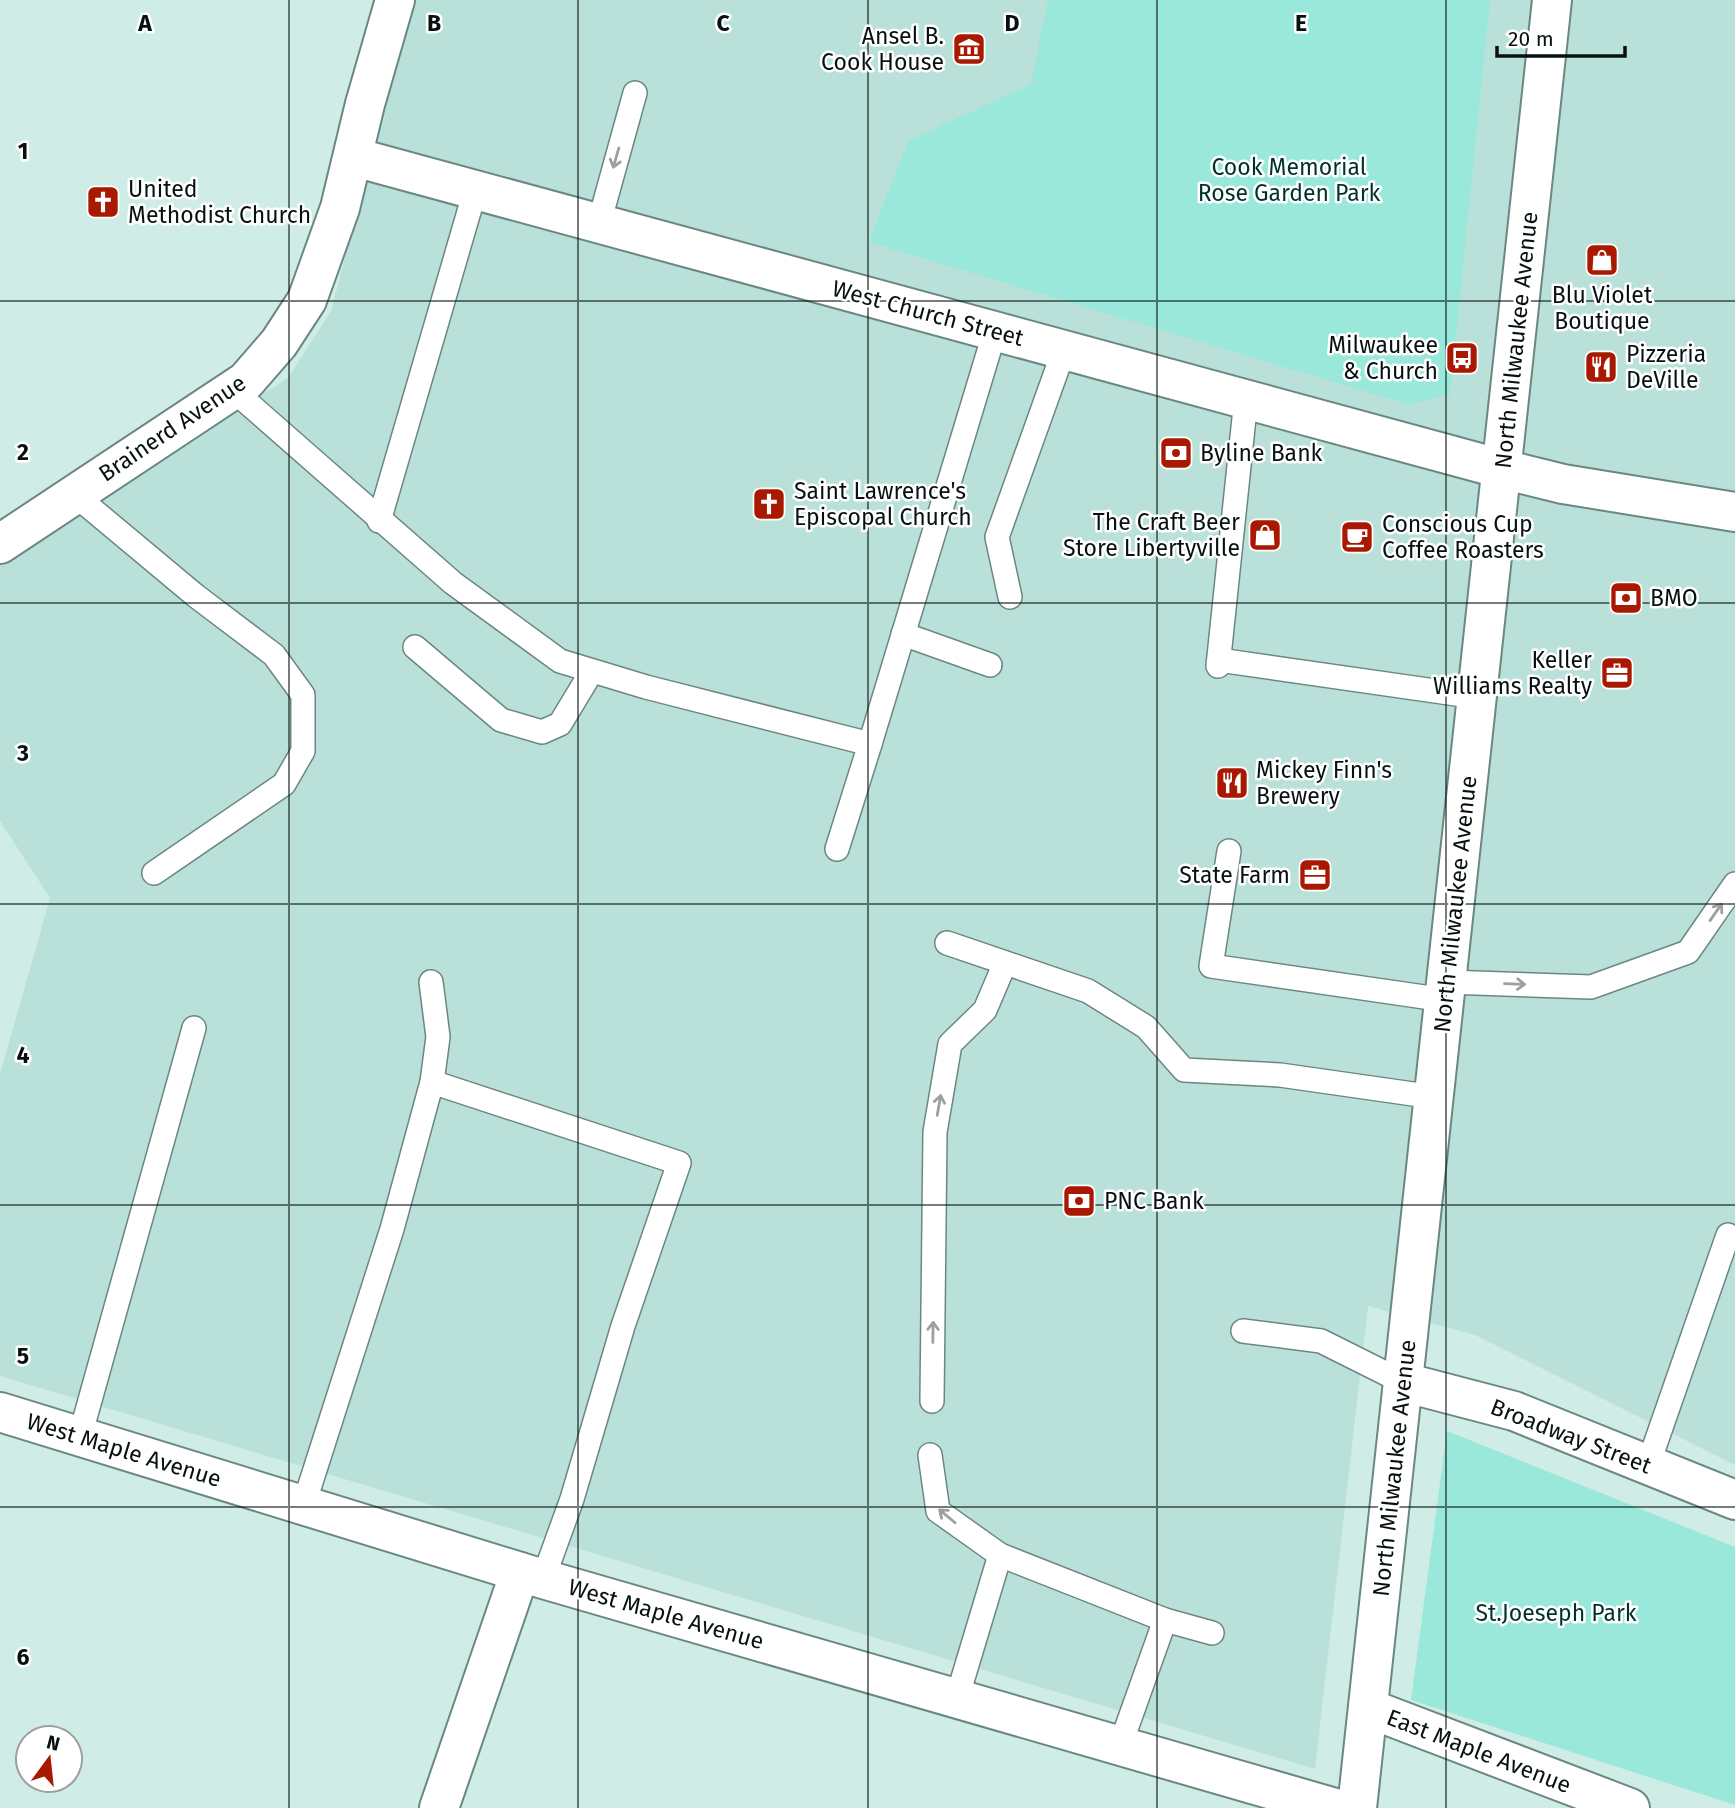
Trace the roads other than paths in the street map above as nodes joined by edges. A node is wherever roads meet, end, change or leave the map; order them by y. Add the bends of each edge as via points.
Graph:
1 (394, 0) edge
2 (1552, 0) edge
3 (635, 93) dead end
4 (354, 156) junction
5 (475, 191) junction
6 (599, 223) junction
7 (995, 331) junction
8 (1064, 350) junction
9 (233, 390) junction
10 (1246, 399) junction
11 (1502, 469) junction
12 (75, 495) junction
13 (1735, 512) edge
14 (379, 520) junction
15 (0, 544) edge
16 (1010, 597) dead end
17 (903, 634) junction
18 (415, 648) dead end
19 (990, 665) dead end
20 (592, 671) junction
21 (1477, 698) junction
22 (870, 744) junction
23 (837, 849) dead end
24 (1229, 851) dead end
25 (155, 873) dead end
26 (1735, 884) edge
27 (947, 943) dead end
28 (1005, 962) junction
29 (431, 982) dead end
30 (1446, 991) junction
31 (194, 1028) dead end
32 (432, 1082) junction
33 (1434, 1097) junction
34 (1728, 1235) dead end
35 (1243, 1331) dead end
36 (1403, 1382) junction
37 (932, 1401) dead end
38 (0, 1412) edge
39 (80, 1436) junction
40 (930, 1455) dead end
41 (1648, 1465) junction
42 (1735, 1500) edge
43 (304, 1504) junction
44 (1000, 1555) junction
45 (531, 1575) junction
46 (1165, 1620) junction
47 (1212, 1633) dead end
48 (957, 1698) junction
49 (1368, 1708) junction
50 (1120, 1746) junction
51 (439, 1808) edge
52 (1335, 1808) edge
53 (1357, 1808) edge
54 (1630, 1808) edge

1 - 4 street, Brainerd Avenue
2 - 11 street, North Milwaukee Avenue
3 -> 6 lane
4 - 5 street, West Church Street
4 - 9 street, Brainerd Avenue via 307,300 279,343 246,382
5 - 6 street, West Church Street
5 - 14 lane
6 - 7 street, West Church Street
7 - 8 street, West Church Street
7 - 17 lane
8 - 10 street, West Church Street
8 - 16 lane via 996,537
9 - 12 street, Brainerd Avenue
9 - 14 lane
10 - 11 street, West Church Street
10 - 21 lane via 1219,663
11 - 13 street, West Church Street via 1563,484
11 - 21 street, North Milwaukee Avenue
12 - 15 street, Brainerd Avenue
12 - 25 lane via 274,655 303,695 303,751 284,784
14 - 20 lane via 453,583 547,652
17 - 19 lane
17 - 22 lane
18 - 20 lane via 501,720 542,732 560,724
20 - 22 lane
21 - 30 street, North Milwaukee Avenue
22 - 23 lane
24 - 30 lane via 1211,966
30 -> 26 lane via 1591,988 1688,952
27 - 28 lane
28 - 33 lane via 1088,991 1146,1027 1184,1070 1280,1075
37 -> 28 lane via 934,1132 950,1044 985,1010
29 - 32 lane via 438,1037
30 - 33 street, North Milwaukee Avenue
31 - 39 lane
32 - 43 lane via 388,1241
32 - 45 lane via 679,1163 623,1326 572,1499
33 - 36 street, North Milwaukee Avenue
34 - 41 lane
35 - 36 lane via 1321,1341
36 - 41 street, Broadway Street via 1514,1410
36 - 49 street, North Milwaukee Avenue
38 - 39 street, West Maple Avenue
39 - 43 street, West Maple Avenue
44 -> 40 lane via 938,1511
41 - 42 street, Broadway Street
43 - 45 street, West Maple Avenue
44 - 46 lane
44 - 48 lane
45 - 48 street, West Maple Avenue
45 - 51 street
46 - 47 lane
46 - 50 lane
48 - 50 street, West Maple Avenue
49 - 53 street, North Milwaukee Avenue
49 - 54 street, East Maple Avenue
50 - 52 street, West Maple Avenue

